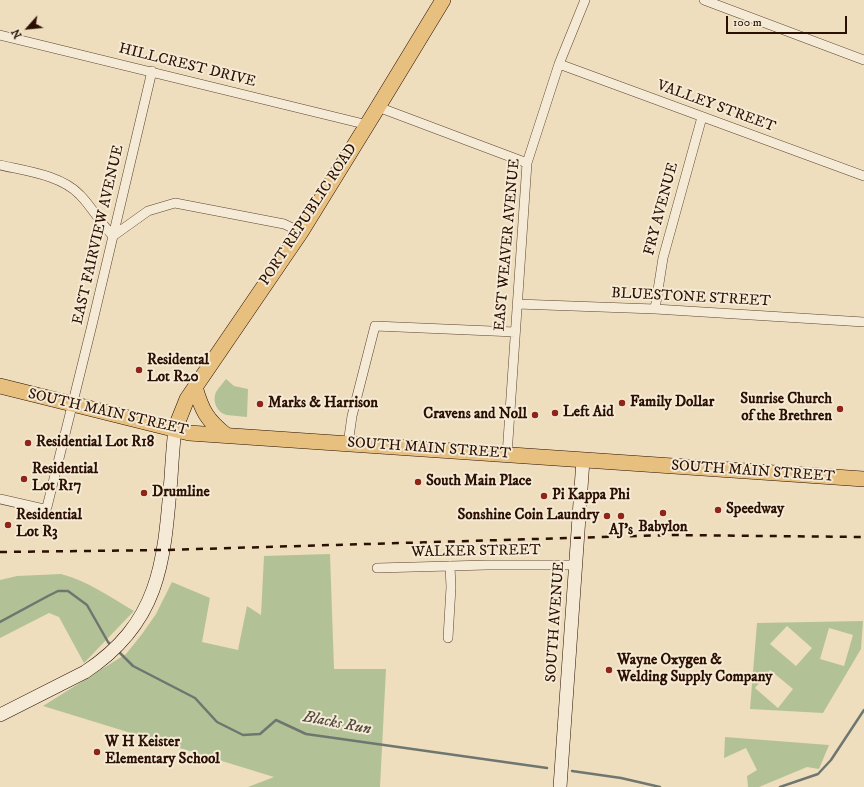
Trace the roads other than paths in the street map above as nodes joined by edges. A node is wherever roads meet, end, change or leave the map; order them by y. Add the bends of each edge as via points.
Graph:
1 (443, 0) edge
2 (585, 0) edge
3 (704, 0) edge
4 (0, 35) edge
5 (864, 60) edge
6 (559, 64) junction
7 (152, 71) junction
8 (378, 108) junction
9 (702, 117) junction
10 (368, 125) junction
11 (527, 163) junction
12 (0, 165) edge
13 (864, 176) edge
14 (301, 232) junction
15 (113, 236) junction
16 (516, 304) junction
17 (655, 309) junction
18 (864, 322) edge
19 (515, 332) junction
20 (0, 386) edge
21 (195, 387) junction
22 (72, 404) junction
23 (175, 430) junction
24 (226, 435) junction
25 (348, 444) junction
26 (507, 455) junction
27 (583, 460) junction
28 (864, 479) edge
29 (0, 499) edge
30 (576, 565) junction
31 (450, 566) junction
32 (377, 568) dead end
33 (448, 638) dead end
34 (0, 715) edge
35 (560, 787) edge

1 - 8 main road, PORT REPUBLIC ROAD
2 - 6 street, EAST WEAVER AVENUE
3 - 5 street
4 - 7 street, HILLCREST DRIVE
6 - 9 street, VALLEY STREET
6 - 11 street, EAST WEAVER AVENUE
7 - 10 street, HILLCREST DRIVE
7 - 15 street, EAST FAIRVIEW AVENUE
8 - 10 main road, PORT REPUBLIC ROAD
8 - 11 street
9 - 13 street, VALLEY STREET
9 - 17 street, FRY AVENUE via 663,258
10 - 14 main road, PORT REPUBLIC ROAD
11 - 16 street, EAST WEAVER AVENUE
12 - 15 street via 61,180 80,194
14 - 15 street via 284,224 175,203 148,211
14 - 21 main road, PORT REPUBLIC ROAD
15 - 22 street, EAST FAIRVIEW AVENUE
16 - 17 street, BLUESTONE STREET
16 - 19 street, EAST WEAVER AVENUE
17 - 18 street, BLUESTONE STREET
19 - 25 street via 375,326 352,416
19 - 26 street, EAST WEAVER AVENUE
20 - 22 main road, SOUTH MAIN STREET
21 - 23 main road, PORT REPUBLIC ROAD via 187,399
21 - 24 main road via 205,414 214,426
22 - 23 main road, SOUTH MAIN STREET
22 - 29 street, EAST FAIRVIEW AVENUE via 46,508 44,510
23 - 24 main road, SOUTH MAIN STREET
23 - 34 main road via 162,562 144,612 120,643 85,672
24 - 25 main road, SOUTH MAIN STREET
25 - 26 main road, SOUTH MAIN STREET
26 - 27 main road, SOUTH MAIN STREET
27 - 28 main road, SOUTH MAIN STREET
27 - 30 main road, SOUTH AVENUE
30 - 31 street, WALKER STREET
30 - 35 main road, SOUTH AVENUE
31 - 32 street, WALKER STREET
31 - 33 street

